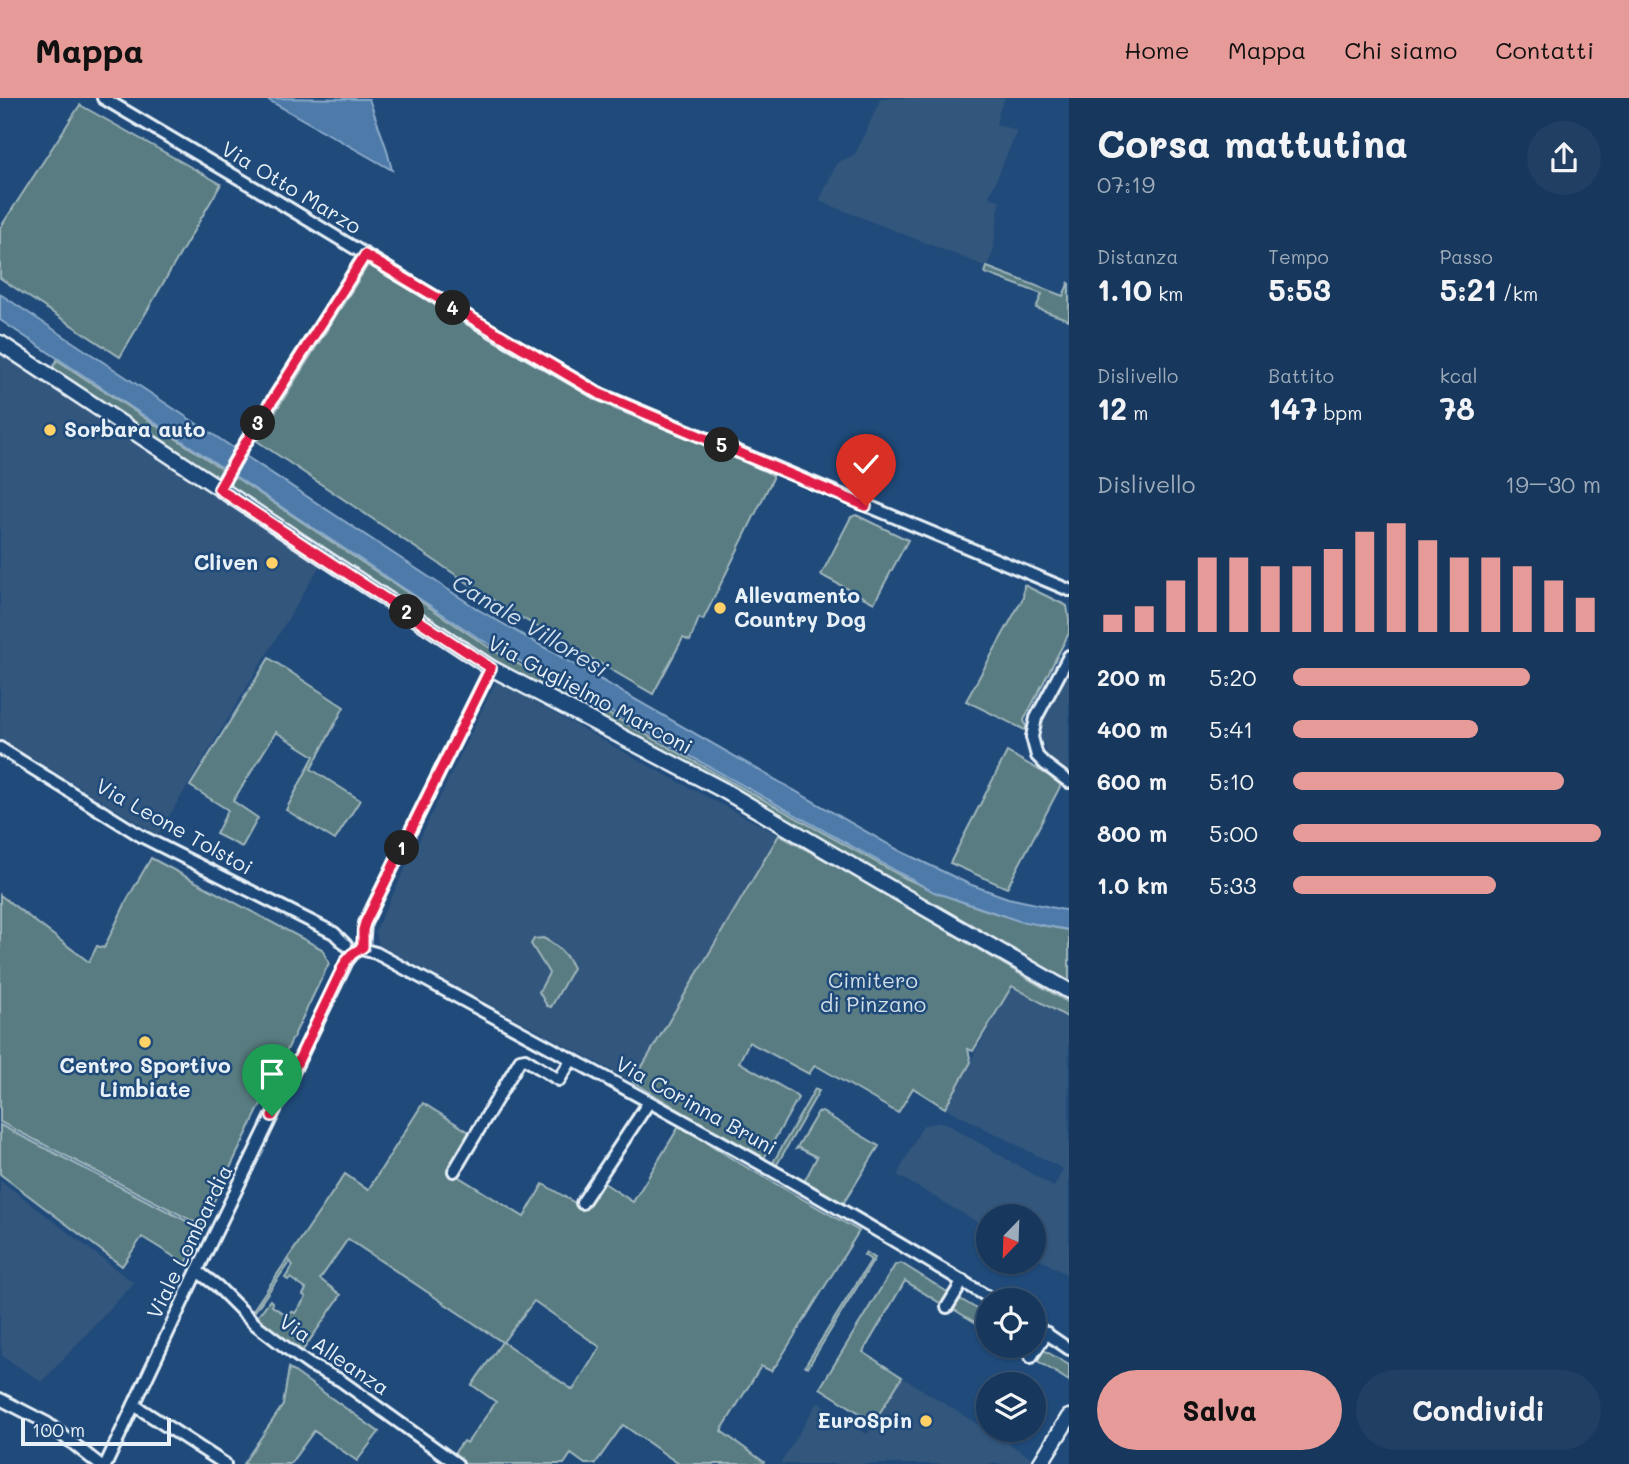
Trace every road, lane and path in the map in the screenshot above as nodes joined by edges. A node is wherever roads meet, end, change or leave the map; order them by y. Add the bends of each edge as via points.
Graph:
1 (103, 98) edge
2 (365, 255) junction
3 (0, 343) edge
4 (222, 483) junction
5 (1069, 590) edge
6 (1069, 656) edge
7 (491, 668) junction
8 (0, 748) edge
9 (1069, 782) edge
10 (355, 942) junction
11 (1069, 991) edge
12 (572, 1059) junction
13 (649, 1102) junction
14 (454, 1171) dead end
15 (582, 1203) dead end
16 (197, 1271) junction
17 (962, 1282) junction
18 (976, 1290) edge
19 (947, 1307) dead end
20 (1047, 1333) edge
21 (1069, 1349) edge
22 (0, 1399) edge
23 (134, 1405) junction
24 (1069, 1417) edge
25 (99, 1464) edge
26 (106, 1464) edge
27 (225, 1464) edge
28 (457, 1464) edge
29 (1040, 1464) edge

1 - 2 street, Via Otto Marzo
2 - 4 street
2 - 5 street, Via Otto Marzo via 600,394
3 - 4 street, Via Guglielmo Marconi
4 - 7 street, Via Guglielmo Marconi
6 - 9 street via 1036,718 1032,737 1037,756
7 - 10 street
7 - 11 street, Via Guglielmo Marconi via 723,790
8 - 10 street, Via Leone Tolstoi via 141,836
10 - 12 street, Via Corinna Bruni
10 - 16 street, Viale Lombardia
12 - 13 street, Via Corinna Bruni
12 - 14 street via 559,1080 520,1060
13 - 15 street
13 - 17 street, Via Corinna Bruni
16 - 23 street, Viale Lombardia
16 - 28 street, Via Alleanza via 301,1359 340,1380
17 - 18 street, Via Corinna Bruni
17 - 19 street
20 - 21 street
22 - 25 street via 47,1423
23 - 26 street, Viale Lombardia
23 - 27 street
24 - 29 street

